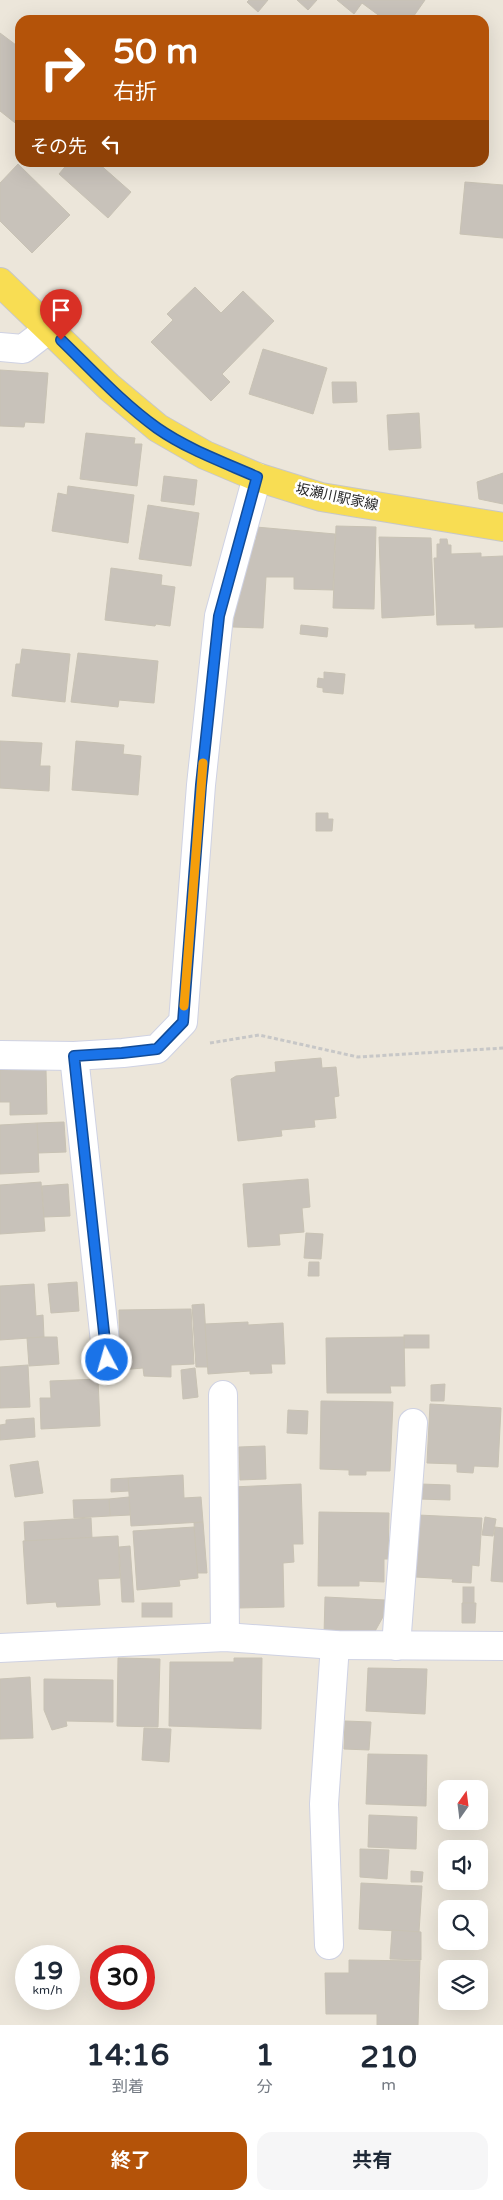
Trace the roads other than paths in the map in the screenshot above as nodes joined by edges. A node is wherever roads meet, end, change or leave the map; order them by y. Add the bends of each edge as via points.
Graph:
1 (0, 282) edge
2 (49, 329) junction
3 (0, 347) edge
4 (257, 477) junction
5 (503, 527) edge
6 (0, 1055) edge
7 (74, 1056) junction
8 (107, 1360) dead end
9 (223, 1395) dead end
10 (413, 1423) dead end
11 (225, 1637) junction
12 (335, 1645) junction
13 (396, 1646) junction
14 (503, 1646) edge
15 (0, 1648) edge
16 (329, 1945) dead end

1 - 2 main road, 坂瀬川駅家線
2 - 3 street via 23,349
2 - 4 main road, 坂瀬川駅家線 via 109,387 158,428 205,455
4 - 5 main road, 坂瀬川駅家線 via 321,497
4 - 7 street via 219,616 201,785 183,1022 157,1049
6 - 7 street
7 - 8 street
9 - 11 street
10 - 13 street
11 - 12 street
11 - 15 street
12 - 13 street
12 - 16 street via 324,1804
13 - 14 street

